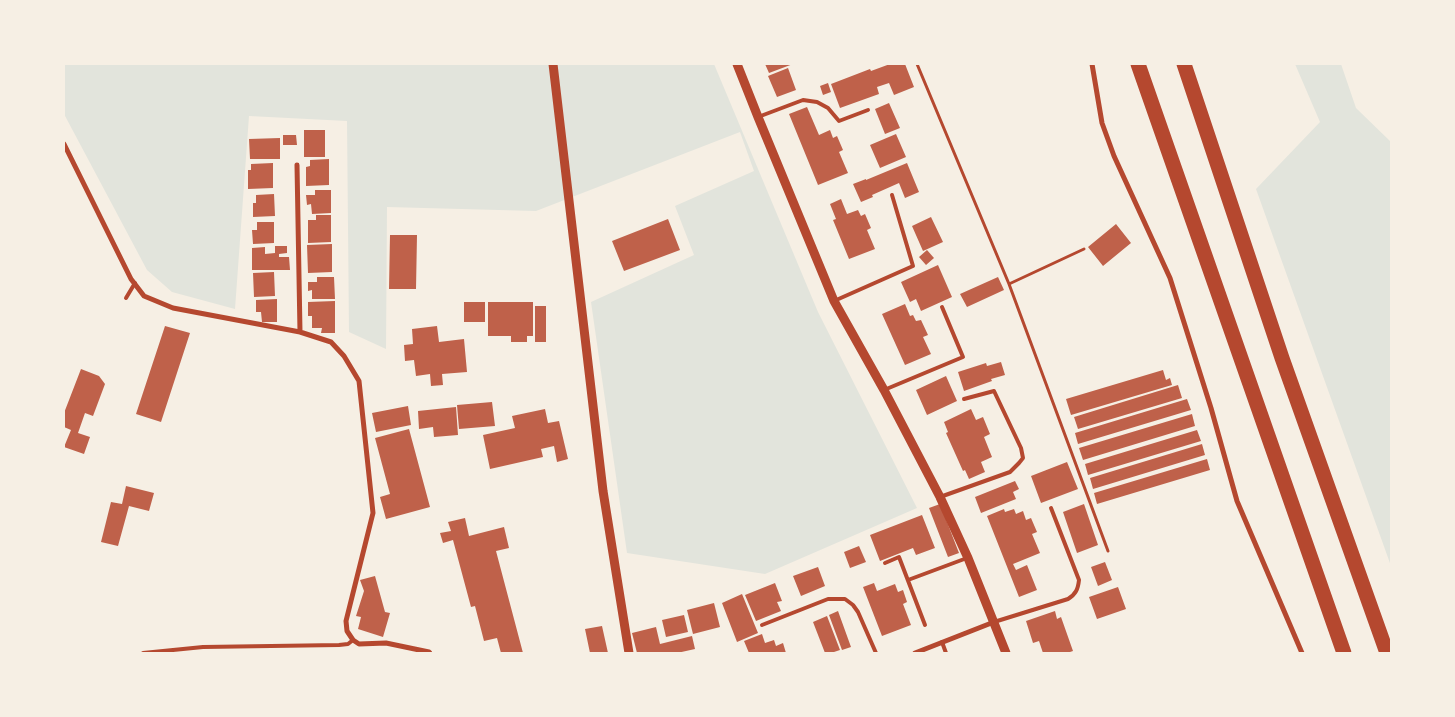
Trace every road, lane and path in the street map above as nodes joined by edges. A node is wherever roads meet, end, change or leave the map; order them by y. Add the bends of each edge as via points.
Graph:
1 (552, 64) edge
2 (737, 64) edge
3 (917, 64) edge
4 (1092, 64) edge
5 (1138, 64) edge
6 (1184, 64) edge
7 (868, 110) dead end
8 (758, 117) junction
9 (64, 144) edge
10 (297, 165) dead end
11 (892, 195) dead end
12 (1084, 249) dead end
13 (135, 284) junction
14 (1009, 284) junction
15 (126, 298) dead end
16 (834, 301) junction
17 (942, 307) dead end
18 (300, 332) junction
19 (884, 390) junction
20 (964, 399) dead end
21 (940, 497) junction
22 (1051, 508) dead end
23 (1108, 551) dead end
24 (968, 558) junction
25 (885, 563) dead end
26 (908, 580) junction
27 (994, 622) junction
28 (762, 625) dead end
29 (925, 625) dead end
30 (353, 640) junction
31 (942, 642) junction
32 (143, 653) edge
33 (430, 653) edge
34 (629, 653) edge
35 (876, 653) edge
36 (915, 653) edge
37 (946, 653) edge
38 (1006, 653) edge
39 (1302, 653) edge
40 (1344, 653) edge
41 (1387, 653) edge

1 - 34 street via 603,492
2 - 8 street
3 - 14 path
4 - 39 street via 1102,123 1170,278 1237,501
5 - 40 highway
6 - 41 highway via 1282,358
7 - 8 lane via 839,121 828,108 803,100
8 - 16 street
9 - 13 street
10 - 18 street
11 - 16 lane via 913,266
12 - 14 path
13 - 15 lane
13 - 18 street via 144,296 172,308
14 - 23 path
16 - 19 street
17 - 19 lane via 963,357
18 - 30 street via 330,342 344,356 359,381 373,513 346,620 346,631
19 - 21 street
20 - 21 lane via 994,391 1022,448 1022,458 1010,472
21 - 24 street
22 - 27 lane via 1079,580 1078,588 1068,600
24 - 26 lane
24 - 27 street
25 - 26 lane via 899,557
26 - 29 lane
27 - 31 street
27 - 38 street
28 - 35 lane via 828,599 845,600 858,612
30 - 32 lane via 339,646 203,647
30 - 33 street via 360,644 386,644
31 - 36 street
31 - 37 lane

